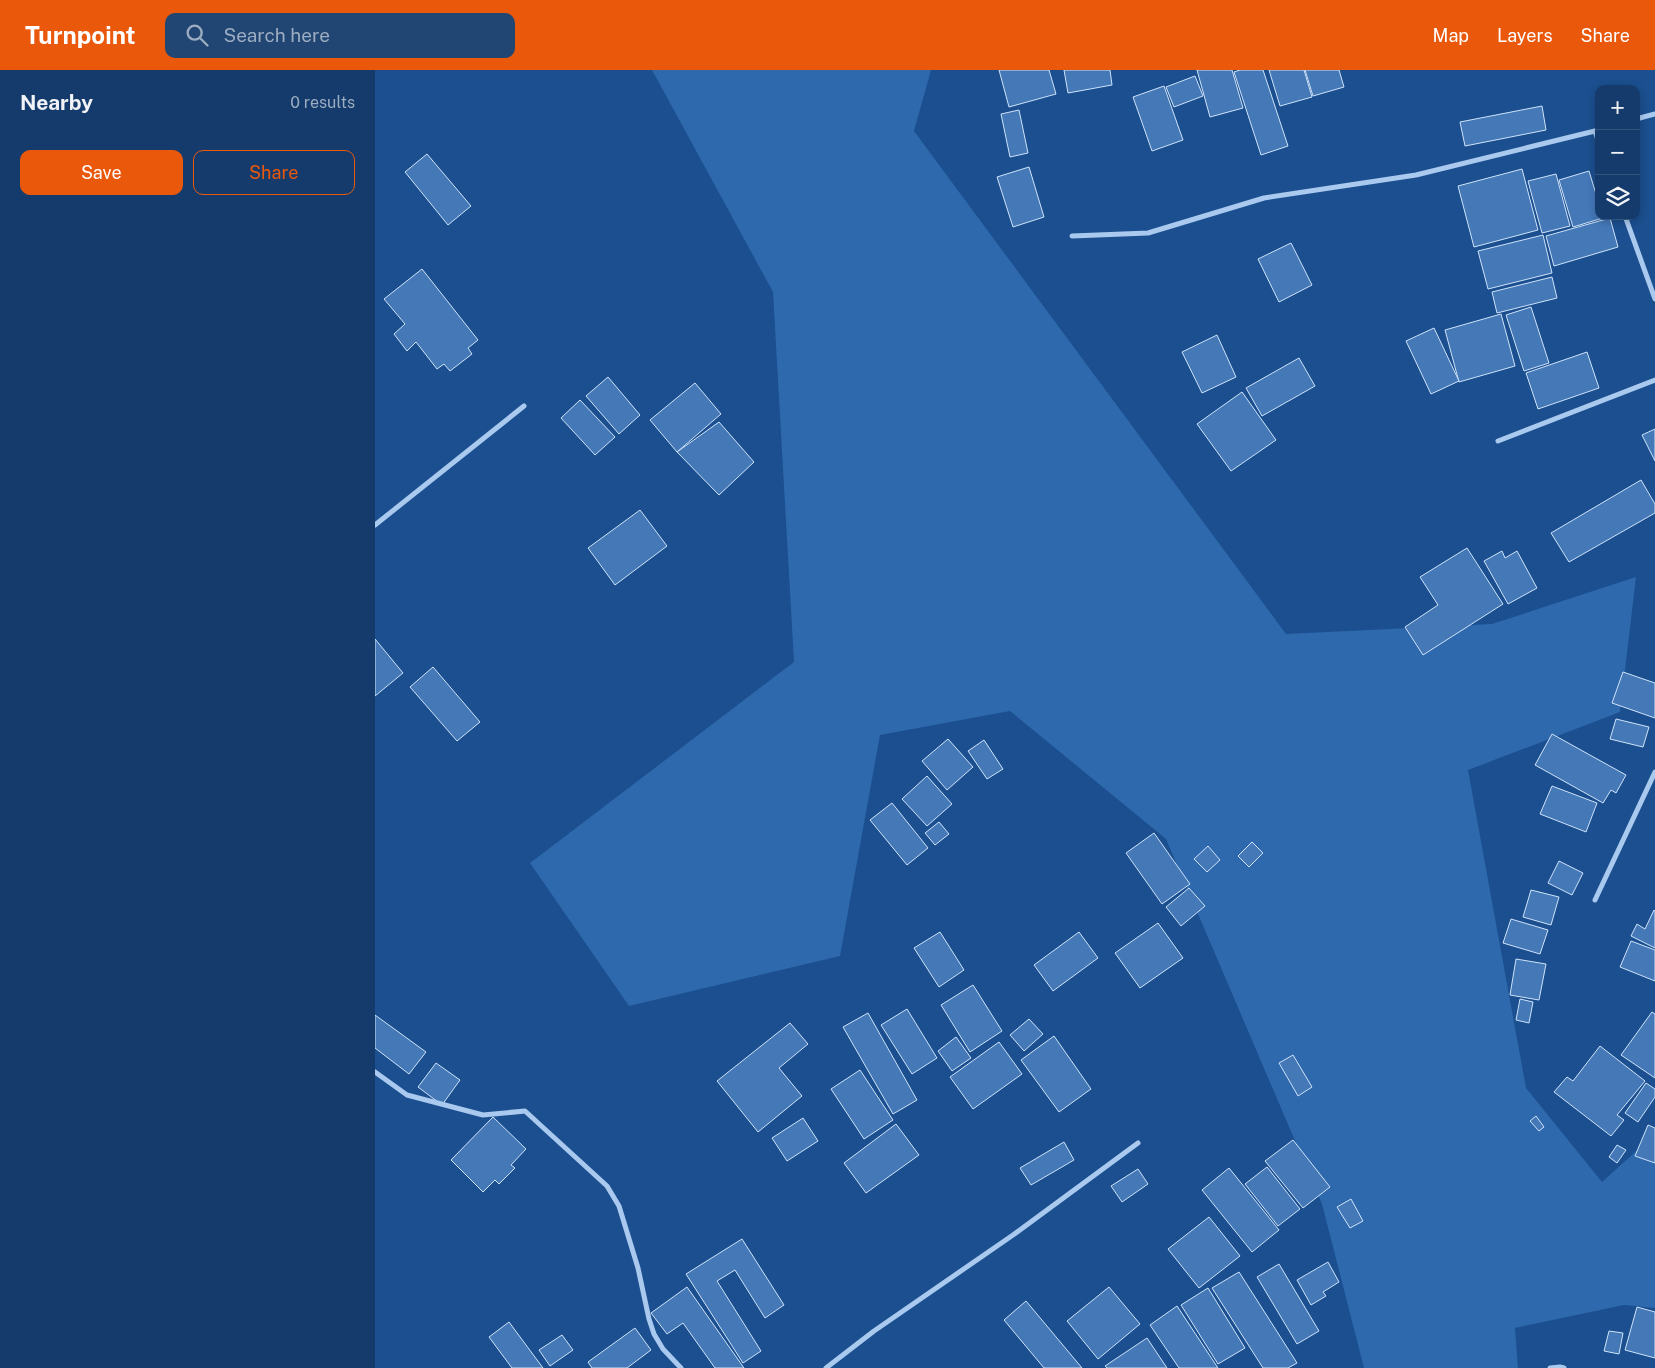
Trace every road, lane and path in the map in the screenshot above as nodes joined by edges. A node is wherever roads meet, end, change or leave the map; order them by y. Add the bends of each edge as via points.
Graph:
1 (1655, 114) edge
2 (1640, 118) edge
3 (1595, 130) edge
4 (1626, 220) edge
5 (1073, 236) dead end
6 (1655, 299) edge
7 (1655, 380) edge
8 (524, 406) dead end
9 (1498, 441) dead end
10 (375, 525) edge
11 (1655, 772) edge
12 (1595, 900) dead end
13 (375, 1072) edge
14 (1138, 1143) dead end
15 (681, 1368) edge
16 (826, 1368) edge
17 (1550, 1368) edge
18 (1564, 1368) edge

1 - 2 street
3 - 5 street via 1416,175 1264,198 1148,233
4 - 6 street
7 - 9 street
8 - 10 street
11 - 12 street
13 - 15 street via 407,1095 435,1103 483,1115 525,1111 607,1186 619,1206 639,1268 654,1334
14 - 16 street
17 - 18 street

